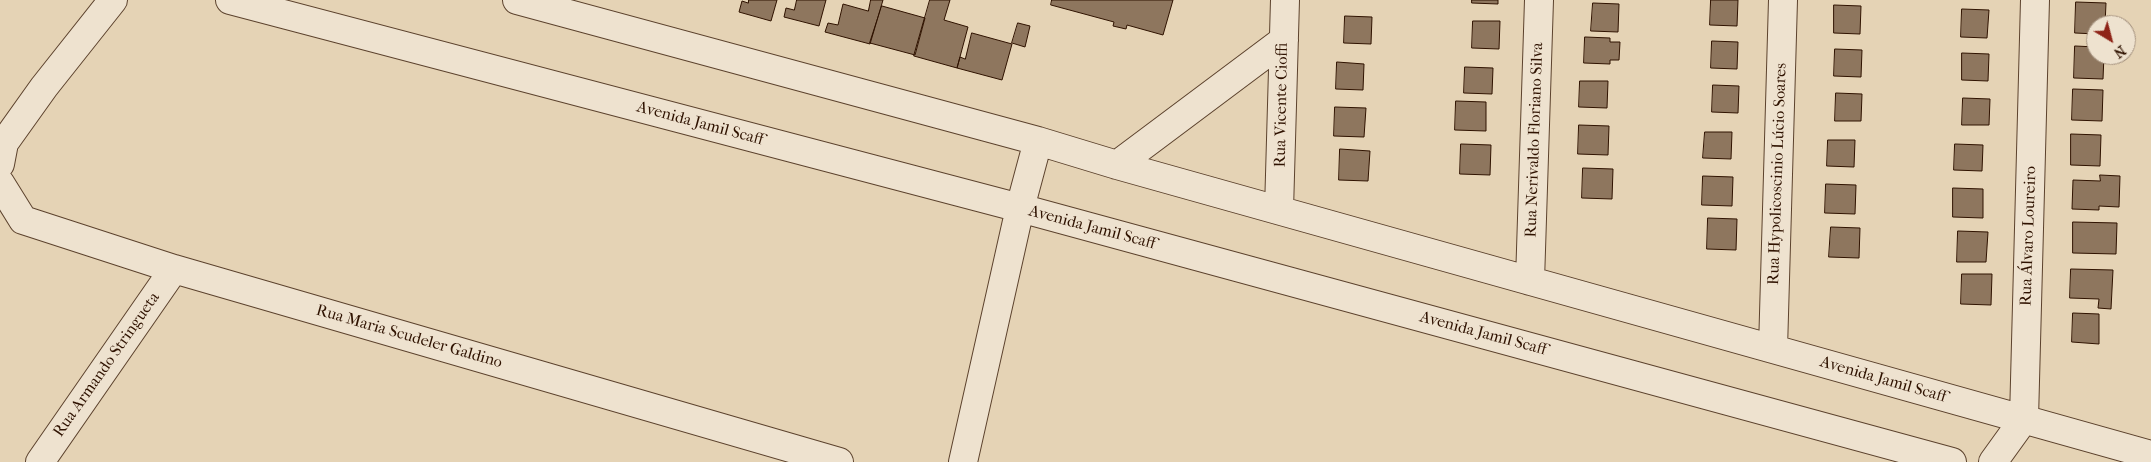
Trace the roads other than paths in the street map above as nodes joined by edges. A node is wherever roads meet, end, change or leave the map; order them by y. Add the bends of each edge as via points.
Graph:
1 (113, 0) edge
2 (230, 0) edge
3 (517, 0) edge
4 (1285, 0) edge
5 (1539, 0) edge
6 (1783, 0) edge
7 (2035, 0) edge
8 (1284, 40) junction
9 (1038, 141) junction
10 (0, 164) edge
11 (1117, 165) junction
12 (0, 183) edge
13 (1020, 208) junction
14 (1280, 210) junction
15 (174, 269) junction
16 (1530, 281) junction
17 (1773, 349) junction
18 (2024, 419) junction
19 (2151, 455) edge
20 (40, 462) edge
21 (839, 462) edge
22 (963, 462) edge
23 (1952, 462) edge
24 (1993, 462) edge

1 - 10 street via 4,143
2 - 13 street, Avenida Jamil Scaff
3 - 9 street, Avenida Jamil Scaff
4 - 8 street, Rua Vicente Cioffi
5 - 16 street, Rua Nerivaldo Floriano Silva
6 - 17 street, Rua Hypolicoscinio Lúcio Soares
7 - 18 street, Rua Álvaro Loureiro
8 - 11 street
8 - 14 street, Rua Vicente Cioffi
9 - 11 street, Avenida Jamil Scaff
9 - 13 street
11 - 14 street, Avenida Jamil Scaff
12 - 15 street, Rua Maria Scudeler Galdino via 23,220
13 - 22 street
13 - 23 street, Avenida Jamil Scaff
14 - 16 street, Avenida Jamil Scaff
15 - 20 street, Rua Armando Stringueta
15 - 21 street, Rua Maria Scudeler Galdino
16 - 17 street, Avenida Jamil Scaff
17 - 18 street, Avenida Jamil Scaff
18 - 19 street, Avenida Jamil Scaff
18 - 24 street

